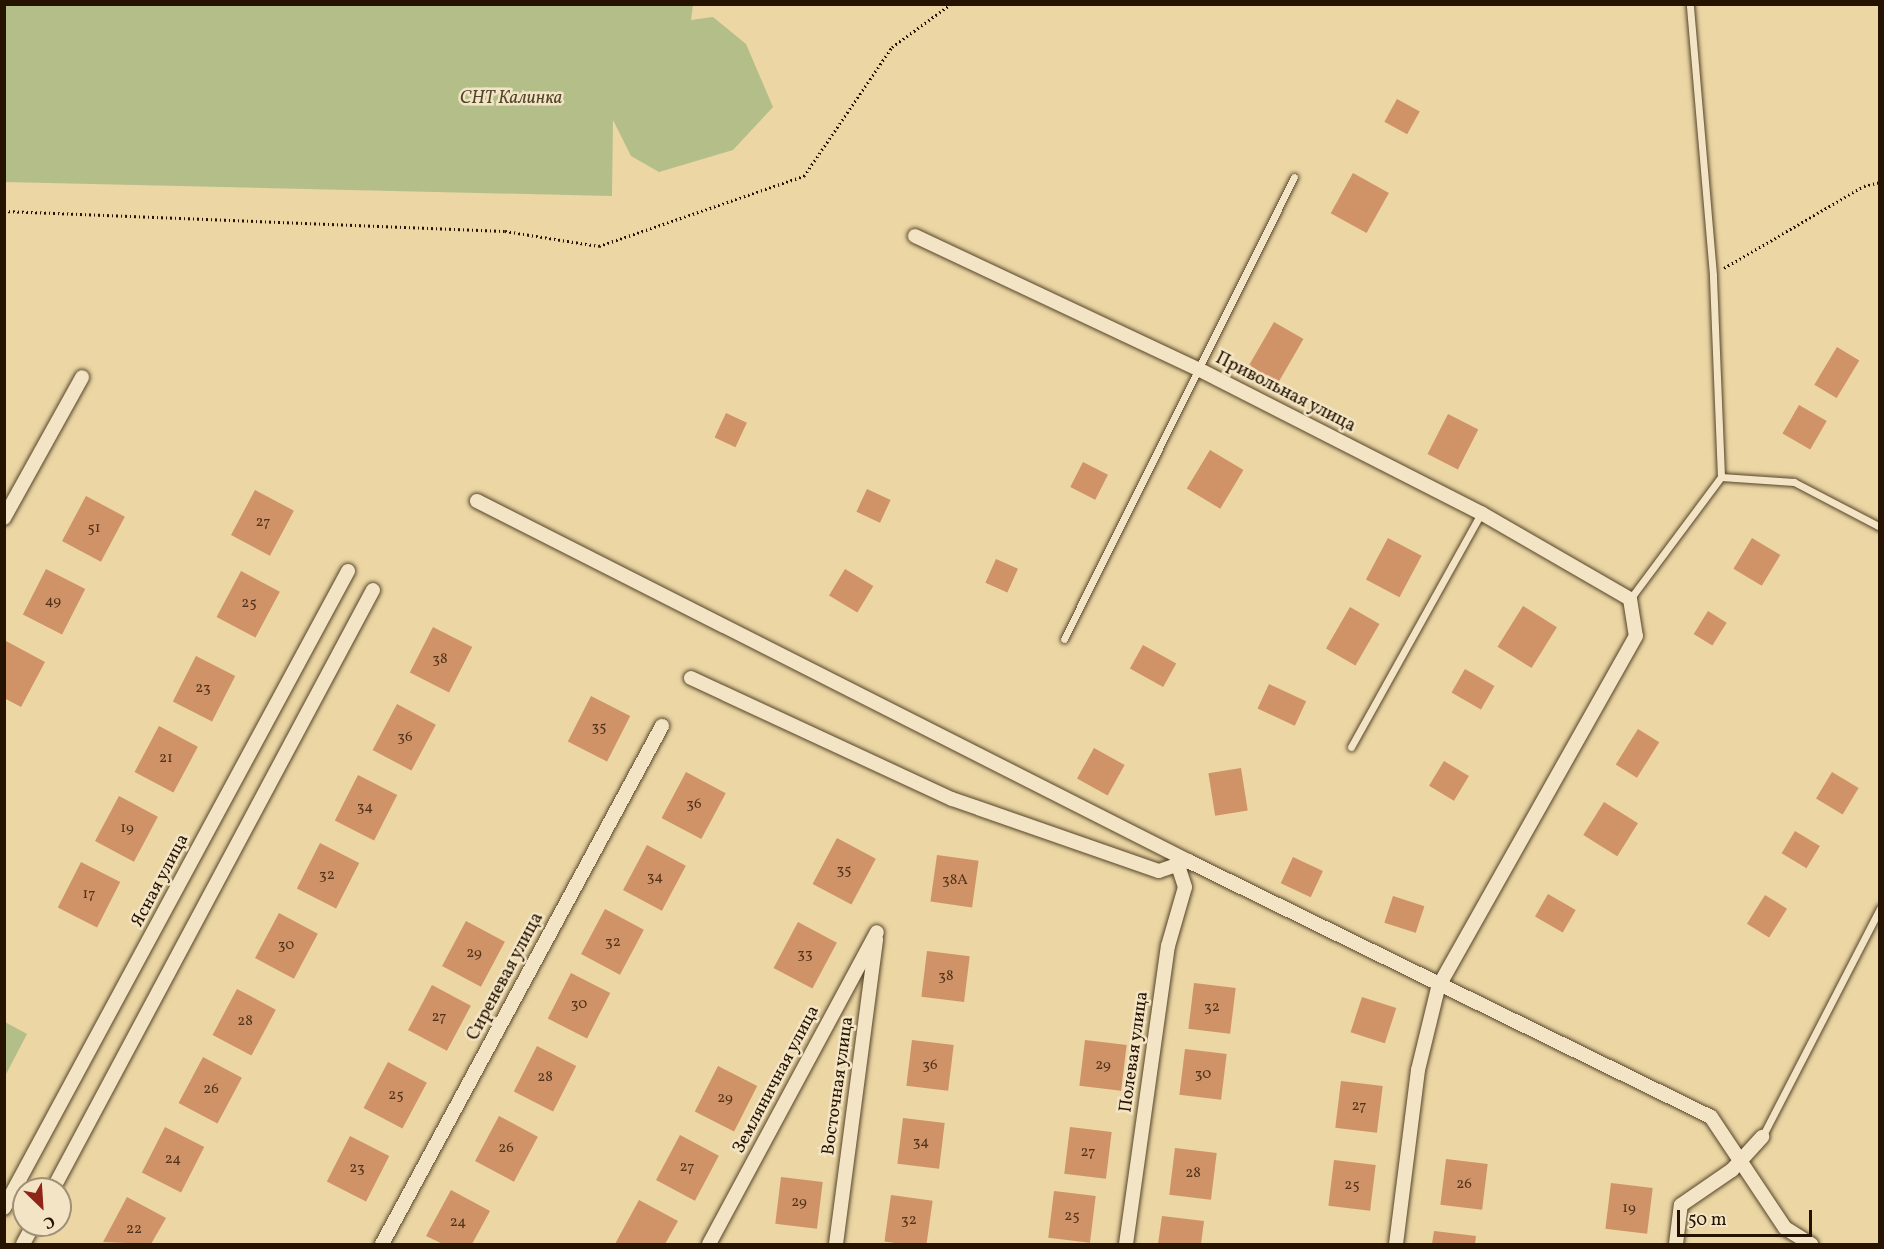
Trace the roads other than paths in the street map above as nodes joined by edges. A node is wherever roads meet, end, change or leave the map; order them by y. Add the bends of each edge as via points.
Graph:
1 (1690, 4) edge
2 (1294, 177) dead end
3 (915, 236) dead end
4 (1198, 369) junction
5 (82, 377) dead end
6 (1721, 477) junction
7 (477, 501) dead end
8 (1481, 513) junction
9 (4, 518) edge
10 (1880, 527) edge
11 (348, 571) dead end
12 (373, 590) dead end
13 (1630, 599) junction
14 (1064, 639) dead end
15 (691, 678) dead end
16 (662, 726) dead end
17 (1351, 747) dead end
18 (1183, 865) junction
19 (1880, 908) edge
20 (877, 932) joint
21 (1438, 988) junction
22 (1762, 1137) joint
23 (1741, 1160) junction
24 (59, 1177) edge
25 (4, 1208) edge
26 (382, 1245) edge
27 (709, 1245) edge
28 (836, 1245) edge
29 (1126, 1245) edge
30 (1396, 1245) edge
31 (1676, 1245) edge
32 (1811, 1245) edge

1 - 6 lane via 1713,275
2 - 4 lane
3 - 4 street, Привольная улица
4 - 8 street, Привольная улица
4 - 14 lane
5 - 9 street
6 - 10 lane via 1794,482
6 - 13 lane
7 - 18 street
8 - 13 street, Привольная улица
8 - 17 lane
11 - 25 street, Ясная улица
12 - 24 street
13 - 21 street via 1636,636
15 - 18 street via 952,799 1159,871
16 - 26 street, Сиреневая улица
18 - 21 street
18 - 29 street, Полевая улица via 1185,887 1168,946
19 - 22 lane
20 - 27 street, Земляничная улица
20 - 28 street, Восточная улица
21 - 23 street via 1711,1117
21 - 30 street via 1418,1070
22 - 23 street
23 - 31 street via 1681,1205
23 - 32 street via 1785,1228

